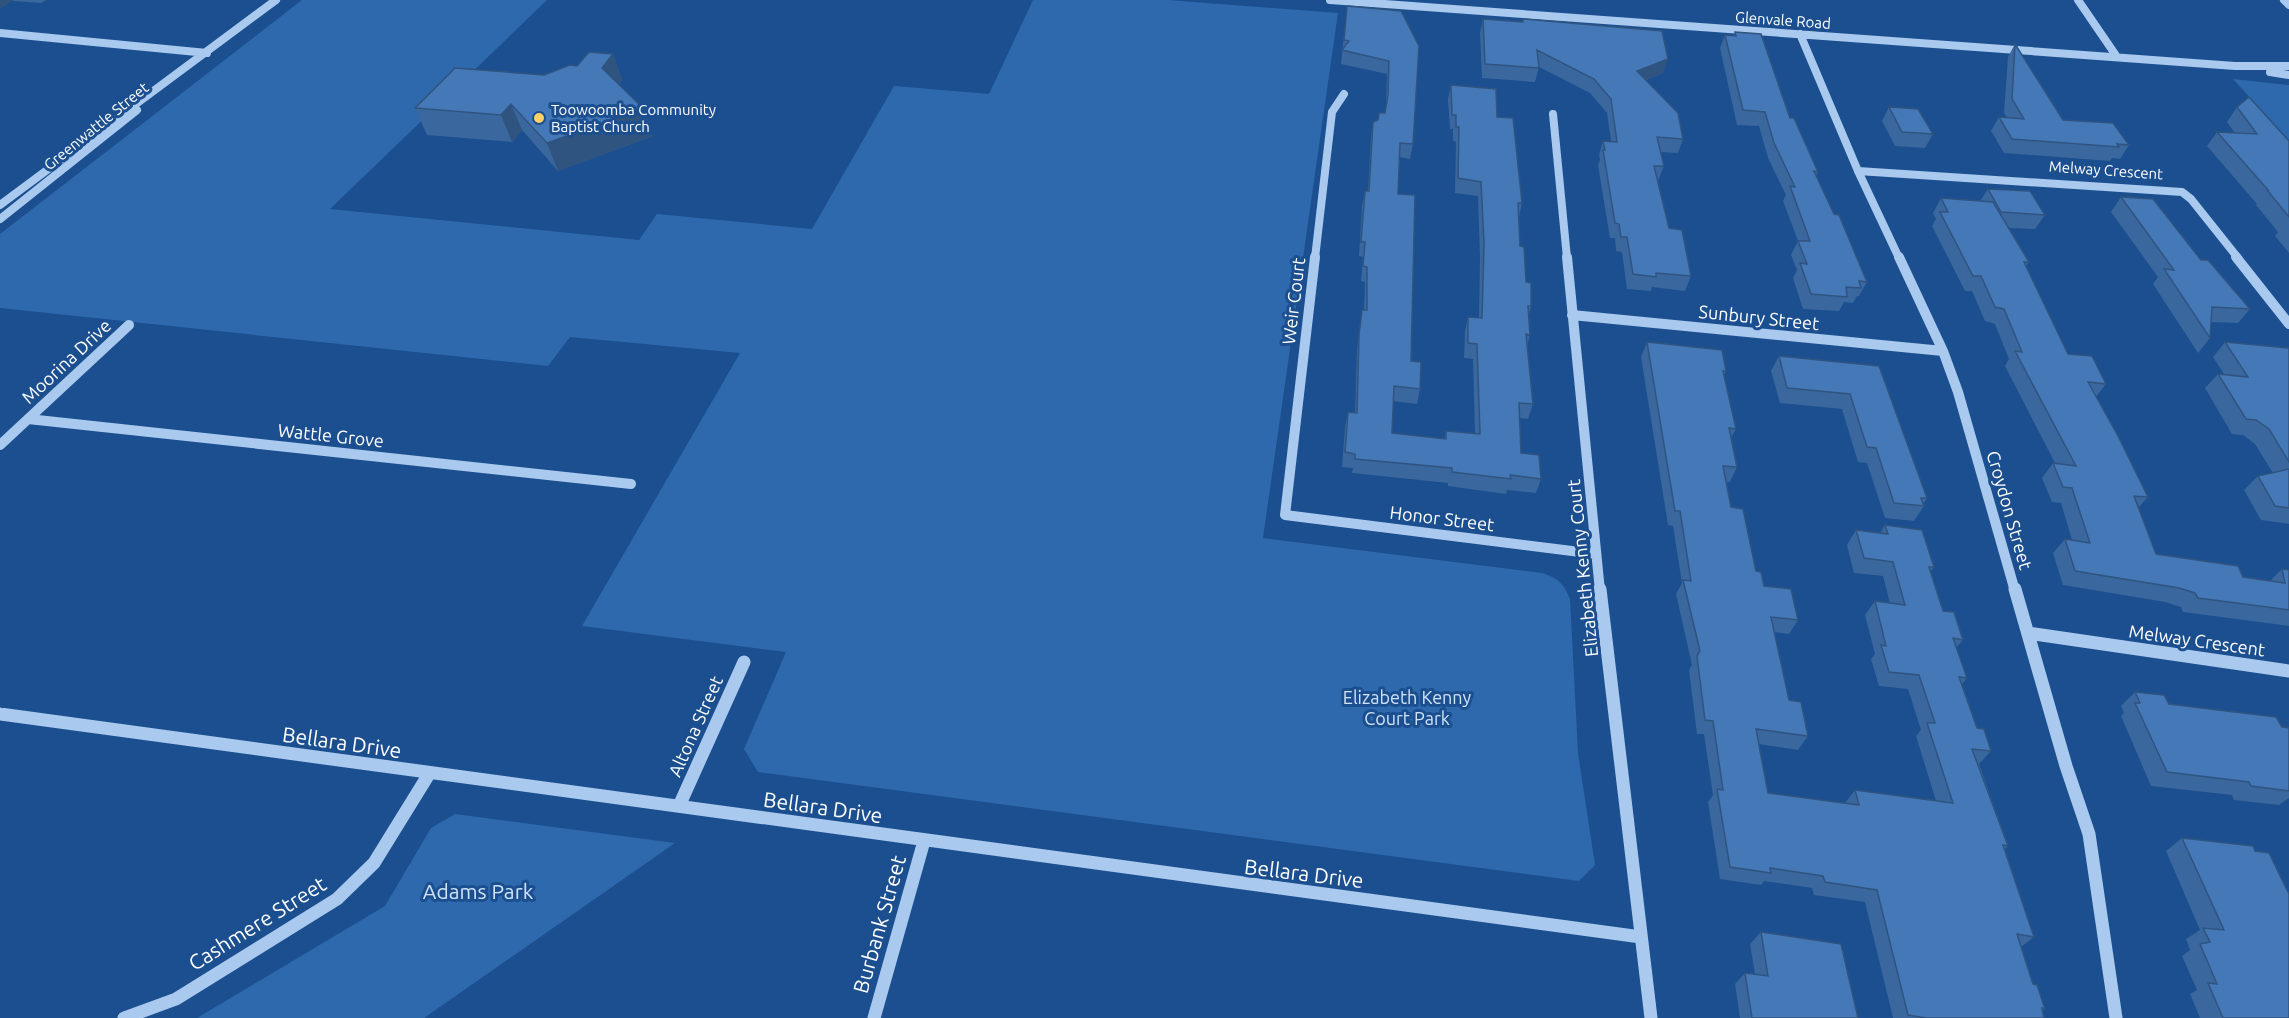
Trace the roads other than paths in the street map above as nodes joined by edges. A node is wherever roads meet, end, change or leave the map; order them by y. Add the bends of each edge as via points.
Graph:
1 (276, 0) edge
2 (1330, 0) edge
3 (2078, 0) edge
4 (2284, 0) edge
5 (2289, 5) edge
6 (0, 33) edge
7 (1800, 34) junction
8 (207, 53) junction
9 (2117, 57) junction
10 (2235, 66) junction
11 (2289, 66) edge
12 (2289, 75) edge
13 (1344, 94) dead end
14 (1553, 114) dead end
15 (1858, 171) junction
16 (0, 205) edge
17 (0, 219) edge
18 (1572, 315) junction
19 (2289, 324) edge
20 (129, 326) dead end
21 (1943, 351) junction
22 (28, 419) junction
23 (0, 445) edge
24 (631, 484) dead end
25 (1285, 515) joint
26 (1596, 554) junction
27 (2028, 633) junction
28 (744, 662) dead end
29 (2289, 671) edge
30 (0, 714) edge
31 (429, 774) junction
32 (679, 806) junction
33 (924, 841) junction
34 (1641, 937) junction
35 (124, 1018) edge
36 (874, 1018) edge
37 (1651, 1018) edge
38 (2116, 1018) edge

1 - 8 street, Greenwattle Street
2 - 7 street, Glenvale Road
3 - 9 street
4 - 5 street
6 - 8 street
7 - 9 street, Glenvale Road
7 - 15 street, Croydon Street
8 - 16 street, Greenwattle Street
8 - 17 street, Greenwattle Street
9 - 10 street, Glenvale Road
10 - 11 street, Glenvale Road
10 - 12 street, Glenvale Road
13 - 25 street, Weir Court via 1332,112
14 - 18 street, Elizabeth Kenny Court
15 - 19 street, Melway Crescent via 2182,192
15 - 21 street, Croydon Street
18 - 21 street, Sunbury Street
18 - 26 street, Elizabeth Kenny Court
20 - 22 street, Moorina Drive
21 - 27 street, Croydon Street
22 - 23 street, Moorina Drive
22 - 24 street, Wattle Grove
25 - 26 street, Honor Street
26 - 34 street, Elizabeth Kenny Court
27 - 29 street, Melway Crescent
27 - 38 street, Croydon Street via 2089,834
28 - 32 street, Altona Street
30 - 31 street, Bellara Drive
31 - 32 street, Bellara Drive
31 - 35 street, Cashmere Street via 374,863 337,899 176,999
32 - 33 street, Bellara Drive
33 - 34 street, Bellara Drive
33 - 36 street, Burbank Street
34 - 37 street, Elizabeth Kenny Court

